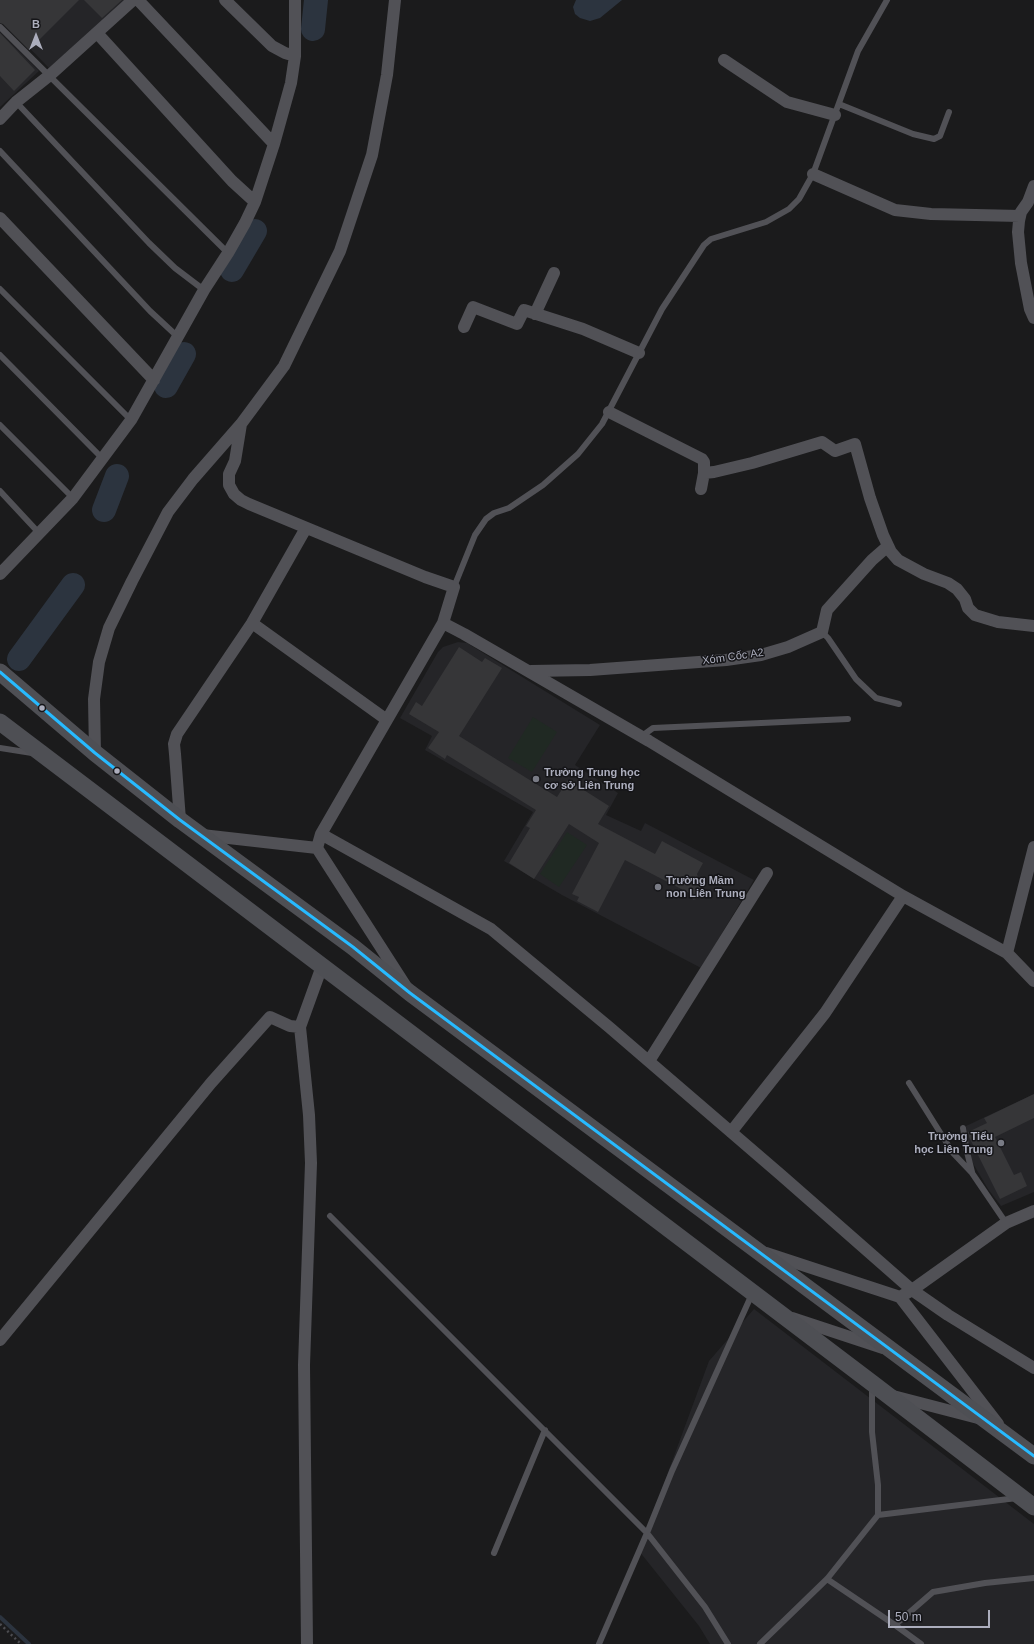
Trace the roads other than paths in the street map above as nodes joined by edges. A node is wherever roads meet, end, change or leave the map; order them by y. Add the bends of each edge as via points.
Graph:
1 (133, 0) edge
2 (138, 0) edge
3 (225, 0) edge
4 (295, 0) edge
5 (395, 0) edge
6 (887, 0) edge
7 (0, 27) edge
8 (97, 33) junction
9 (295, 56) junction
10 (724, 60) dead end
11 (50, 75) junction
12 (16, 102) junction
13 (837, 110) junction
14 (949, 112) dead end
15 (0, 119) edge
16 (274, 144) junction
17 (0, 151) edge
18 (813, 174) junction
19 (1034, 186) edge
20 (254, 202) junction
21 (1020, 216) junction
22 (0, 218) edge
23 (228, 253) junction
24 (554, 274) dead end
25 (0, 289) edge
26 (204, 290) junction
27 (535, 314) junction
28 (1034, 318) edge
29 (464, 327) dead end
30 (178, 337) junction
31 (639, 353) junction
32 (0, 355) edge
33 (154, 380) junction
34 (609, 412) junction
35 (131, 420) junction
36 (241, 424) junction
37 (0, 425) edge
38 (103, 459) junction
39 (704, 473) junction
40 (701, 489) dead end
41 (0, 491) edge
42 (73, 498) junction
43 (306, 528) junction
44 (39, 533) junction
45 (888, 546) junction
46 (0, 574) edge
47 (454, 587) junction
48 (252, 623) junction
49 (443, 623) junction
50 (1034, 626) edge
51 (822, 632) junction
52 (530, 671) junction
53 (0, 672) edge
54 (899, 704) dead end
55 (848, 719) dead end
56 (387, 720) junction
57 (5, 726) edge
58 (642, 736) junction
59 (0, 748) edge
60 (95, 752) junction
61 (43, 755) junction
62 (180, 820) junction
63 (321, 834) junction
64 (202, 835) junction
65 (1034, 846) edge
66 (317, 848) junction
67 (768, 873) dead end
68 (903, 896) junction
69 (1007, 953) junction
70 (322, 966) junction
71 (1034, 981) edge
72 (410, 993) junction
73 (300, 1027) junction
74 (649, 1061) junction
75 (909, 1083) dead end
76 (962, 1128) dead end
77 (731, 1132) junction
78 (972, 1173) junction
79 (1034, 1211) edge
80 (330, 1216) dead end
81 (1006, 1223) junction
82 (757, 1250) junction
83 (912, 1290) junction
84 (752, 1292) junction
85 (900, 1297) junction
86 (782, 1314) junction
87 (0, 1340) edge
88 (894, 1352) junction
89 (1034, 1368) edge
90 (872, 1383) junction
91 (888, 1395) junction
92 (984, 1419) junction
93 (545, 1430) junction
94 (1009, 1438) junction
95 (1034, 1456) edge
96 (1028, 1503) edge
97 (878, 1515) junction
98 (647, 1533) junction
99 (494, 1553) dead end
100 (1034, 1578) edge
101 (827, 1579) junction
102 (896, 1625) junction
103 (307, 1644) edge
104 (599, 1644) edge
105 (728, 1644) edge
106 (760, 1644) edge
107 (921, 1644) edge

1 - 8 street
2 - 16 street
3 - 9 street via 272,46
4 - 9 street
5 - 36 street via 387,75 372,155 340,251 284,366
6 - 13 lane via 858,51
7 - 11 lane
8 - 11 street
8 - 20 street
9 - 16 street via 291,83
10 - 13 street via 787,102
11 - 12 street
11 - 23 lane
12 - 15 street
12 - 26 lane via 149,243 175,268
13 - 14 lane via 934,139 940,136
13 - 18 lane
16 - 20 street
17 - 30 lane via 150,311
18 - 21 street via 895,210 931,214
18 - 31 lane via 799,199 789,209 766,222 711,239 704,245 662,309
19 - 21 street
20 - 23 street
21 - 28 street via 1018,232 1021,263
22 - 33 street
23 - 26 street
24 - 27 street
25 - 35 lane
26 - 30 street
27 - 29 street via 524,310 517,324 474,307
27 - 31 street via 583,329
30 - 33 street
31 - 34 lane
32 - 38 lane
33 - 35 street
34 - 39 street via 702,460
34 - 47 lane via 578,454 543,485 509,508 486,519 475,534
35 - 38 street
36 - 43 street via 235,461 229,474 229,485 234,494 241,500
36 - 60 street via 168,512 109,628 99,662 94,699
37 - 42 lane
38 - 42 street
39 - 40 street
39 - 45 street via 752,463 822,442 835,451 855,444 870,498
41 - 44 lane
42 - 44 street
43 - 47 street
43 - 48 street
44 - 46 street
45 - 50 street via 898,560 957,589 975,615 998,622
45 - 51 street via 826,610
47 - 49 street
48 - 56 street
48 - 62 street via 177,734 174,744
49 - 52 street
49 - 56 street
51 - 52 street, Xóm Cốc A2 via 761,655 726,660 590,670
51 - 54 lane via 856,679 876,698
52 - 58 street
53 - 60 main road
55 - 58 lane via 653,728
56 - 63 street
57 - 61 main road
58 - 68 street
59 - 61 lane
60 - 62 main road
61 - 70 main road
62 - 64 main road
63 - 66 street
63 - 74 street via 491,929
64 - 66 street
64 - 72 main road via 353,947
65 - 69 street
66 - 72 street
67 - 74 street
68 - 69 street
68 - 77 street via 825,1013
69 - 71 street
70 - 73 street
70 - 84 main road
72 - 82 main road
73 - 87 street via 290,1026 270,1017 206,1089
73 - 103 street via 311,1163 304,1365
74 - 77 street
75 - 78 lane via 953,1153
76 - 78 lane
77 - 83 street
78 - 81 lane
79 - 81 street
80 - 93 lane
81 - 83 street
82 - 85 street
82 - 88 main road
83 - 85 street
83 - 89 street
84 - 86 main road
84 - 98 lane
85 - 94 street
86 - 88 street
86 - 90 main road
88 - 92 main road
90 - 91 main road
90 - 97 lane via 872,1432 878,1485
91 - 92 street
91 - 96 main road
92 - 94 main road
93 - 98 lane
93 - 99 lane
94 - 95 main road
96 - 97 lane
97 - 101 lane
98 - 104 lane
98 - 105 lane via 705,1607
100 - 102 lane via 933,1592
101 - 102 lane
101 - 106 lane
102 - 107 lane

